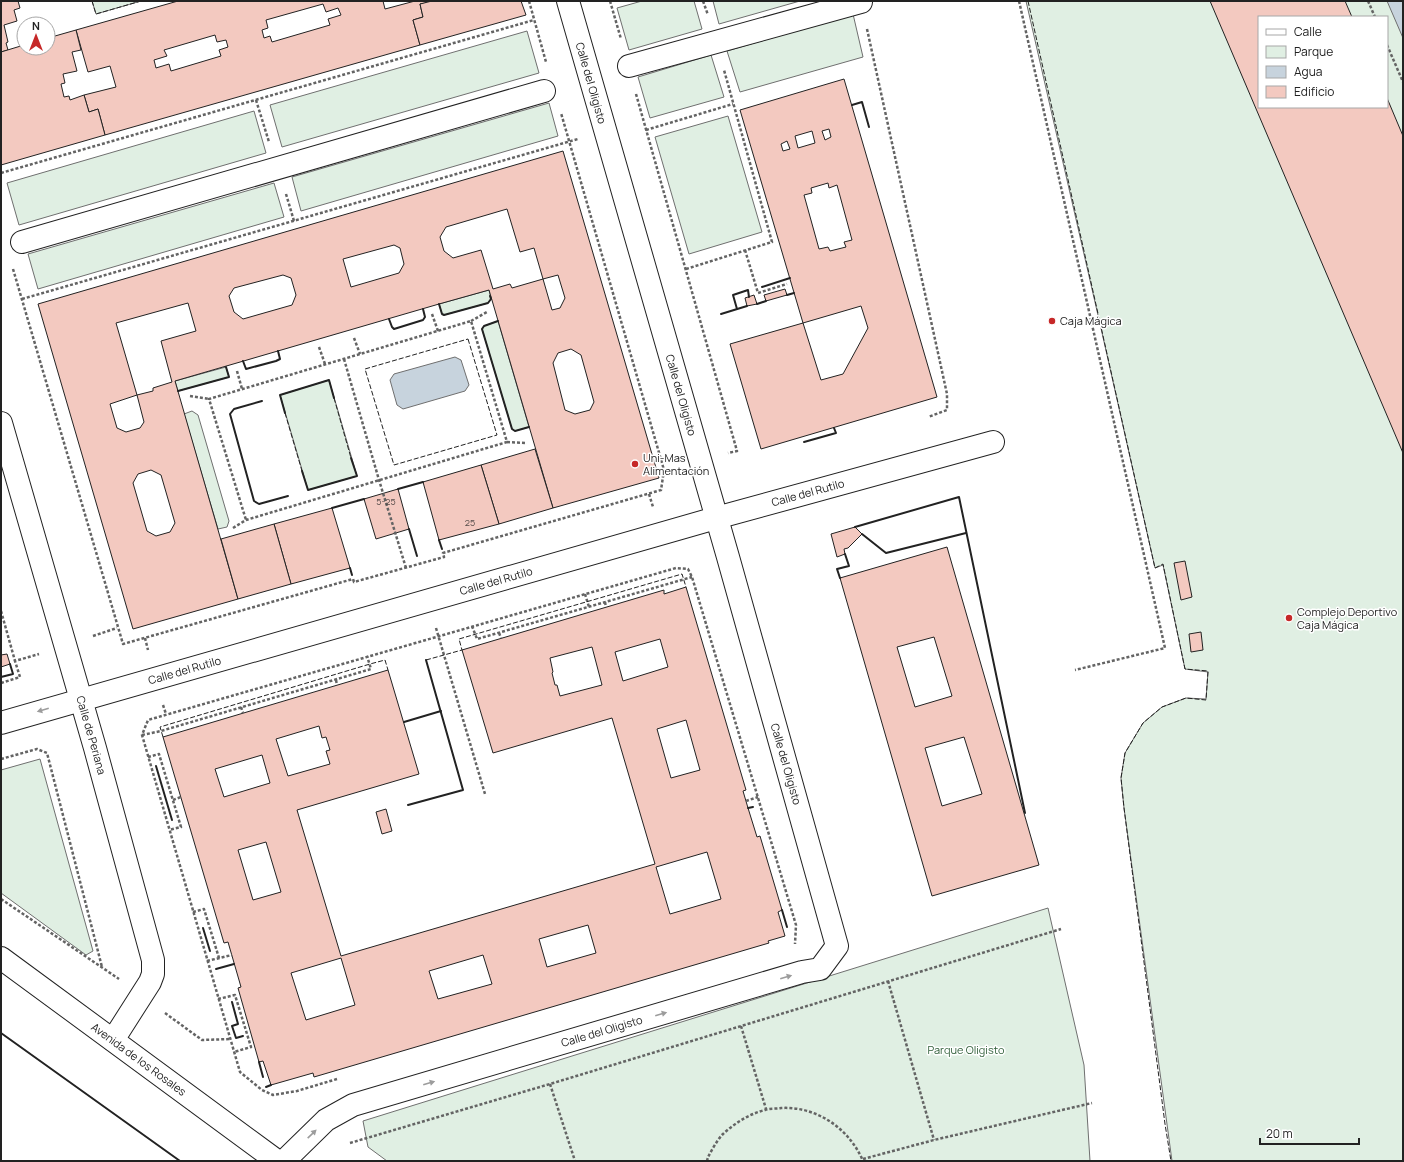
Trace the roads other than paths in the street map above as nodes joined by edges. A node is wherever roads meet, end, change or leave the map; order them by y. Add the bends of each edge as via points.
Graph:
1 (568, 1) edge
2 (861, 2) road end
3 (629, 66) road end
4 (544, 90) dead end
5 (22, 242) dead end
6 (1, 424) edge
7 (993, 442) dead end
8 (716, 518) junction
9 (81, 700) junction
10 (1, 723) edge
11 (1, 958) edge
12 (112, 1040) junction
13 (277, 1161) edge
14 (284, 1161) edge

1 - 8 street, Calle del Oligisto
2 - 3 street
4 - 5 street
6 - 9 street, Calle de Periana
7 - 8 street, Calle del Rutilo
8 - 9 street, Calle del Rutilo
14 -> 8 street, Calle del Oligisto via 326,1120 353,1105 802,972 820,969 837,946
9 -> 10 street, Calle del Rutilo
9 - 12 street, Calle de Periana via 154,960 153,974
11 - 12 street, Avenida de los Rosales
12 - 13 street, Avenida de los Rosales

